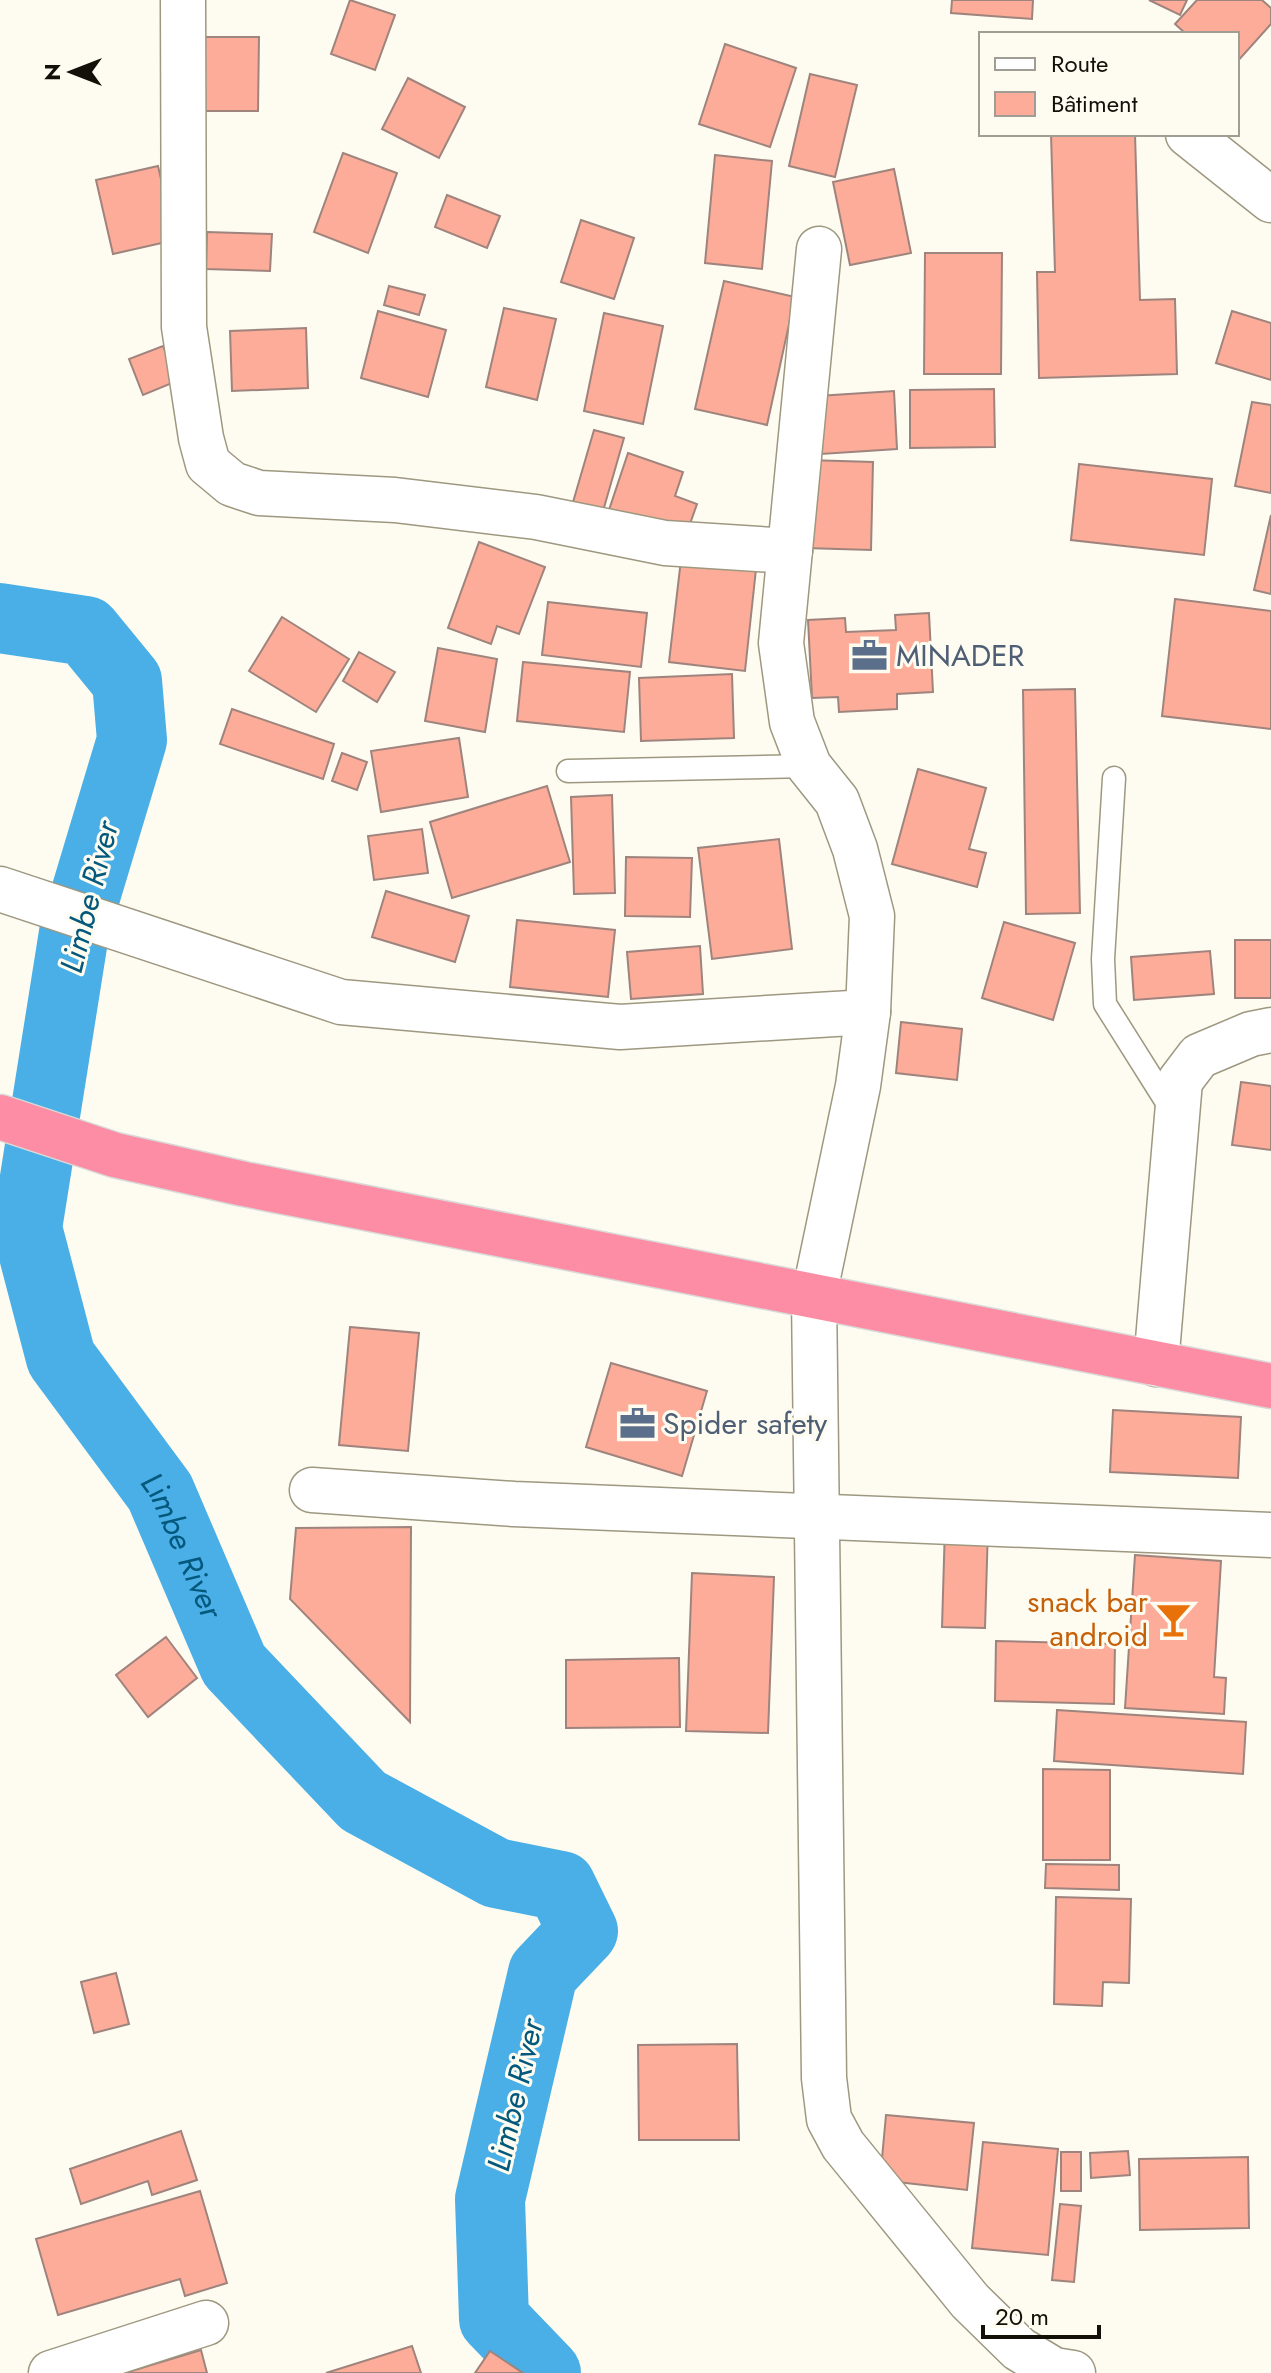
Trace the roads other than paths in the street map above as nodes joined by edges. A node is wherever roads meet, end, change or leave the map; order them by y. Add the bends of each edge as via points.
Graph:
1 (183, 0) edge
2 (1191, 136) edge
3 (1271, 200) edge
4 (819, 249) dead end
5 (790, 551) junction
6 (809, 766) junction
7 (568, 771) dead end
8 (1114, 778) dead end
9 (0, 889) edge
10 (868, 1012) junction
11 (1271, 1030) edge
12 (1176, 1116) junction
13 (0, 1117) edge
14 (814, 1296) junction
15 (1156, 1364) junction
16 (1271, 1386) edge
17 (312, 1490) dead end
18 (817, 1517) junction
19 (1271, 1535) edge
20 (206, 2323) dead end
21 (51, 2373) edge
22 (1073, 2373) edge

1 - 5 street via 184,327 208,464 232,484 259,493 395,500 536,517 665,543
2 - 3 street
4 - 5 street
5 - 6 street via 781,643 792,722
6 - 7 lane
6 - 10 street via 837,801 872,916
8 - 12 lane via 1105,1004
9 - 10 street via 341,1002 620,1027
10 - 14 street
11 - 12 street via 1199,1056 1180,1081
12 - 15 street
13 - 14 highway via 115,1155 244,1184
14 - 15 highway
14 - 18 street
15 - 16 highway
17 - 18 street
18 - 19 street
18 - 22 street via 824,2078 829,2119 843,2145 970,2301 1019,2349 1054,2370
20 - 21 street

